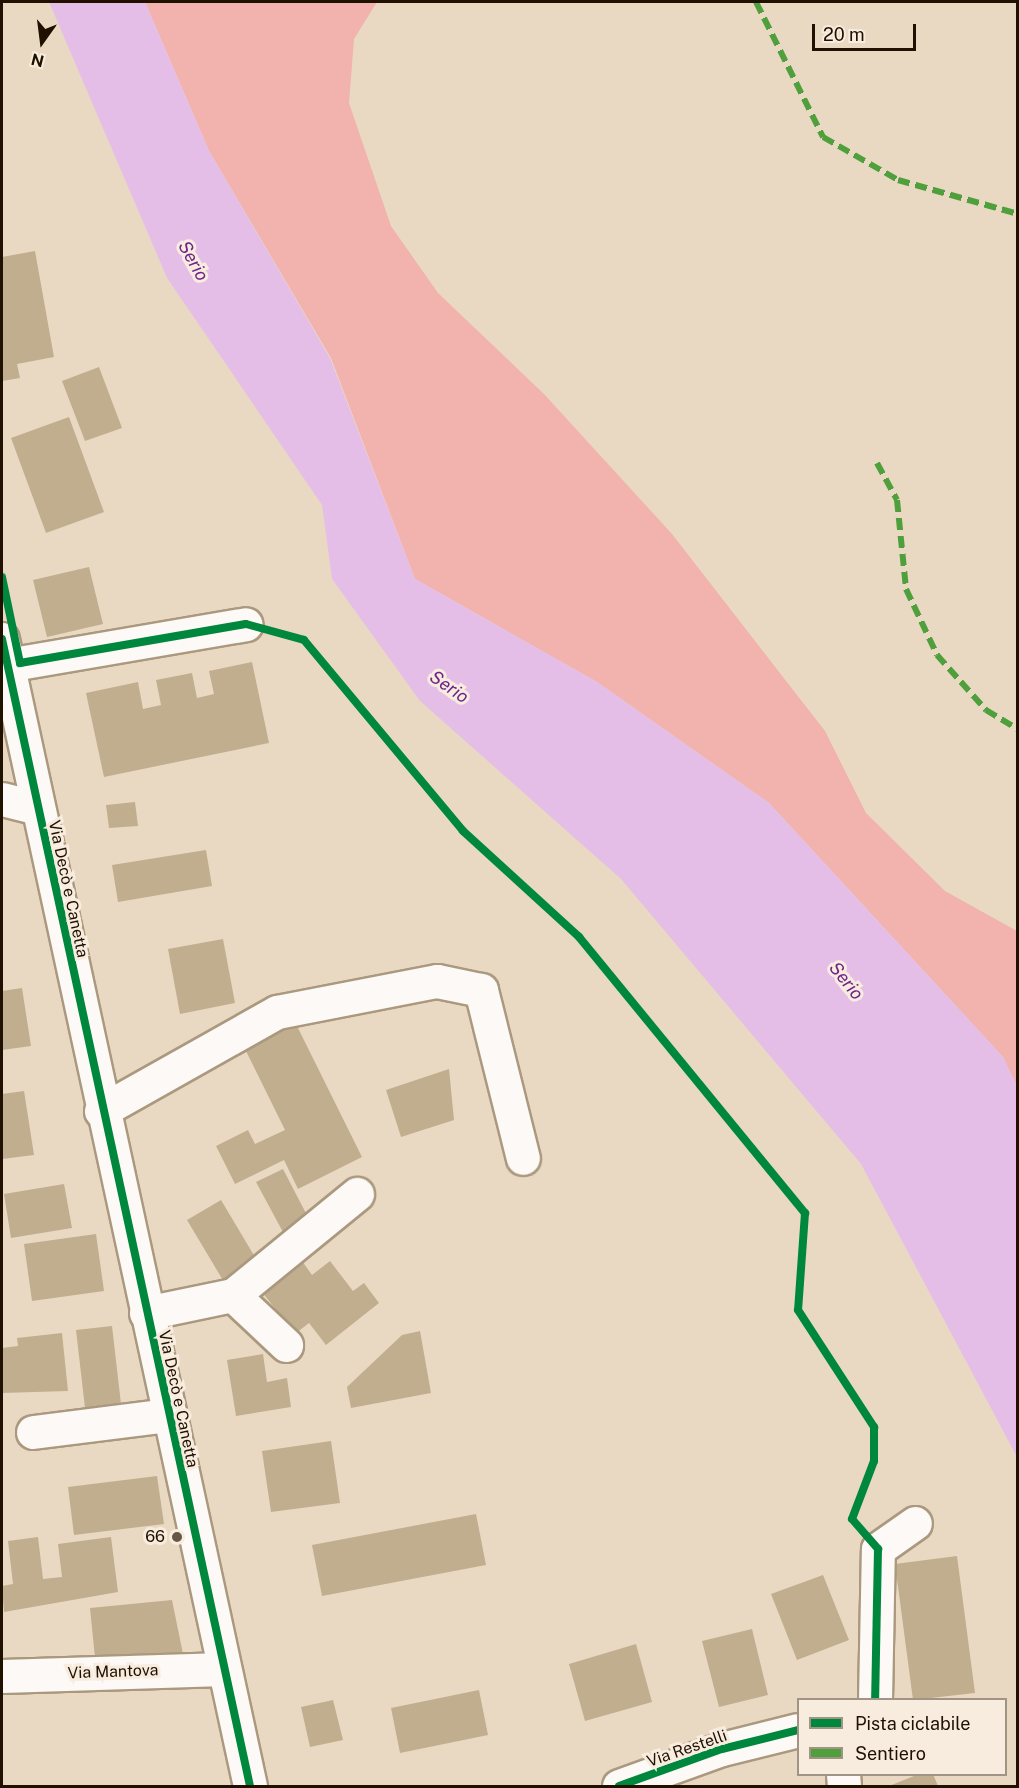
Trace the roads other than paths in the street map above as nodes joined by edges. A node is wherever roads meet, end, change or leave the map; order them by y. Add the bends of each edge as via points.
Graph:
1 (246, 624) dead end
2 (10, 656) edge
3 (2, 799) edge
4 (38, 808) junction
5 (101, 1111) junction
6 (523, 1158) dead end
7 (357, 1194) dead end
8 (233, 1295) junction
9 (146, 1313) junction
10 (286, 1345) dead end
11 (167, 1415) junction
12 (33, 1432) dead end
13 (915, 1523) dead end
14 (224, 1669) junction
15 (2, 1676) edge
16 (875, 1698) edge
17 (797, 1730) edge
18 (250, 1786) edge
19 (619, 1786) edge

1 - 2 street, Via Decò e Canetta
2 - 4 street, Via Decò e Canetta
3 - 4 street
4 - 5 street, Via Decò e Canetta
5 - 6 street via 277,1012 437,981 481,990
5 - 9 street, Via Decò e Canetta
7 - 8 street, Via Decò e Canetta
8 - 9 street, Via Decò e Canetta
8 - 10 street
9 - 11 street, Via Decò e Canetta
11 - 12 street, Via Decò e Canetta
11 - 14 street, Via Decò e Canetta
13 - 16 street via 878,1549
14 - 15 street, Via Mantova
14 - 18 street, Via Decò e Canetta
17 - 19 street, Via Restelli via 722,1749

